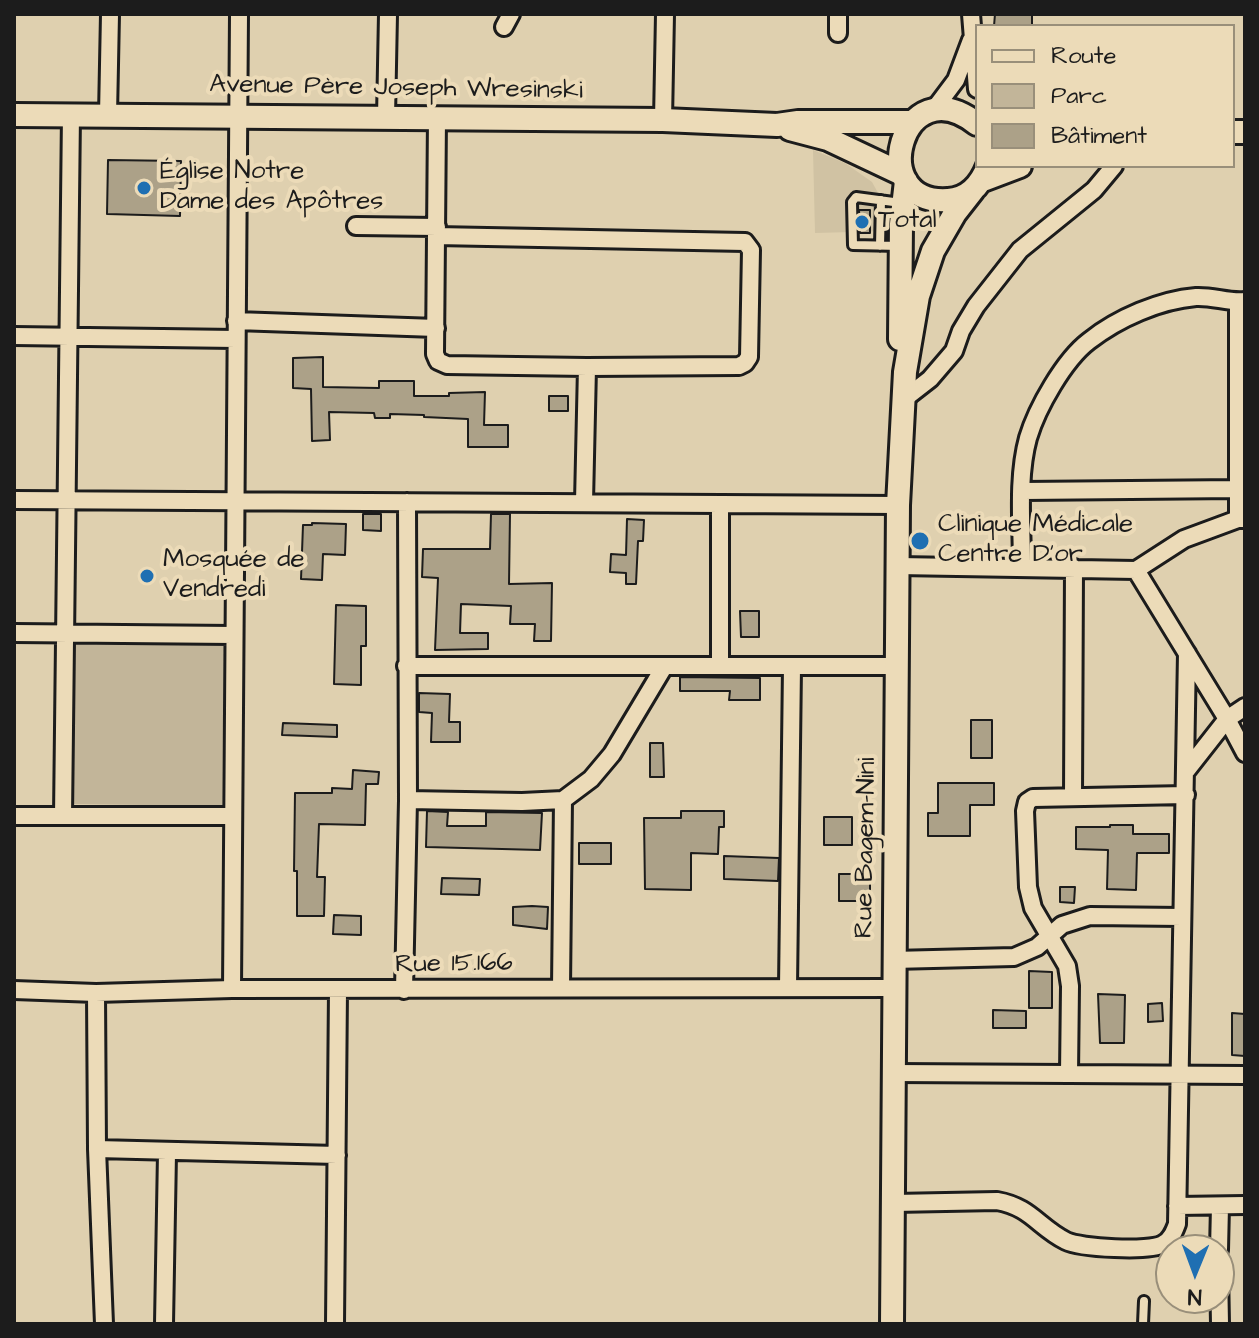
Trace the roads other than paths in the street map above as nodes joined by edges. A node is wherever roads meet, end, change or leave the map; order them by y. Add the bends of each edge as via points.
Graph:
1 (110, 14) edge
2 (239, 14) edge
3 (388, 14) edge
4 (665, 14) edge
5 (838, 14) edge
6 (971, 14) edge
7 (838, 33) dead end
8 (971, 40) junction
9 (975, 73) edge
10 (71, 114) junction
11 (14, 115) edge
12 (108, 115) junction
13 (237, 116) junction
14 (386, 117) junction
15 (437, 117) junction
16 (923, 117) junction
17 (663, 120) junction
18 (975, 123) edge
19 (777, 125) junction
20 (1014, 168) edge
21 (1112, 168) edge
22 (981, 178) edge
23 (898, 190) junction
24 (356, 226) dead end
25 (437, 232) junction
26 (891, 246) junction
27 (1242, 302) edge
28 (236, 321) junction
29 (436, 328) junction
30 (69, 335) junction
31 (14, 336) edge
32 (236, 339) junction
33 (587, 367) junction
34 (905, 372) junction
35 (903, 400) junction
36 (1241, 402) edge
37 (1238, 489) junction
38 (1023, 491) junction
39 (14, 500) edge
40 (67, 500) junction
41 (235, 501) junction
42 (407, 502) junction
43 (584, 502) junction
44 (720, 504) junction
45 (898, 505) junction
46 (1243, 520) edge
47 (898, 566) junction
48 (1022, 567) junction
49 (1074, 568) junction
50 (1136, 570) junction
51 (65, 632) junction
52 (14, 633) edge
53 (233, 635) junction
54 (1187, 653) junction
55 (720, 665) junction
56 (406, 666) junction
57 (897, 666) junction
58 (664, 667) junction
59 (792, 667) junction
60 (1245, 707) edge
61 (1227, 719) junction
62 (1245, 753) edge
63 (1187, 770) junction
64 (1186, 795) junction
65 (1073, 797) junction
66 (408, 800) junction
67 (563, 800) junction
68 (14, 816) edge
69 (63, 816) junction
70 (232, 816) junction
71 (1182, 917) junction
72 (1050, 934) junction
73 (893, 960) junction
74 (788, 987) junction
75 (561, 988) junction
76 (894, 988) junction
77 (232, 989) junction
78 (14, 990) edge
79 (338, 990) junction
80 (404, 990) junction
81 (96, 993) junction
82 (894, 1073) junction
83 (1180, 1073) junction
84 (1069, 1074) junction
85 (1245, 1075) edge
86 (97, 1149) junction
87 (167, 1153) junction
88 (337, 1155) junction
89 (894, 1203) junction
90 (1245, 1205) edge
91 (1177, 1206) junction
92 (1220, 1206) junction
93 (1219, 1234) edge
94 (1144, 1301) dead end
95 (104, 1324) edge
96 (164, 1324) edge
97 (335, 1324) edge
98 (892, 1324) edge
99 (1143, 1324) edge

1 - 12 street
2 - 13 street
3 - 14 street
4 - 17 street
5 - 7 street
6 - 8 street
8 - 9 street
8 - 16 street via 956,80
10 - 11 street, Avenue Père Joseph Wresinski
10 - 12 street, Avenue Père Joseph Wresinski
10 - 30 street
12 - 13 street, Avenue Père Joseph Wresinski
13 - 14 street, Avenue Père Joseph Wresinski
13 - 28 street
14 - 15 street, Avenue Père Joseph Wresinski
15 - 17 street, Avenue Père Joseph Wresinski
15 - 25 street
16 - 18 street, Avenue Père Joseph Wresinski via 956,112
16 - 19 street, Avenue Père Joseph Wresinski
16 - 23 street via 904,133 899,146
17 - 19 street, Avenue Père Joseph Wresinski
19 - 23 street, Avenue Père Joseph Wresinski via 828,139
20 - 22 street
21 - 35 street via 1094,190 1020,250 976,306 954,351
22 - 23 street, Avenue Père Joseph Wresinski via 963,197 938,200
22 - 34 street via 943,232 924,276
23 - 26 street
23 - 26 lane via 852,202 853,245
24 - 25 street
25 - 29 street
25 - 33 street via 749,245 745,363
26 - 34 street
27 - 36 street
27 - 38 street via 1197,297 1167,303 1088,341 1061,372 1040,410 1028,439
28 - 29 street
28 - 32 street
29 - 33 street via 435,354 447,365
30 - 31 street
30 - 32 street
30 - 40 street
32 - 41 street
33 - 43 street
34 - 35 street, Rue Bagem-Nini
35 - 45 street, Rue Bagem-Nini
36 - 37 street
37 - 38 street
37 - 46 street
38 - 48 street
39 - 40 street
40 - 41 street
40 - 51 street
41 - 42 street
41 - 53 street
42 - 43 street
42 - 56 street
43 - 44 street
44 - 45 street
44 - 55 street
45 - 47 street, Rue Bagem-Nini
46 - 50 street via 1184,539
47 - 48 street
47 - 57 street, Rue Bagem-Nini
48 - 49 street
49 - 50 street
49 - 65 street
50 - 54 street
51 - 52 street
51 - 53 street
51 - 69 street
53 - 70 street
54 - 61 street
54 - 63 street
55 - 58 street
55 - 59 street
56 - 58 street
56 - 66 street
57 - 59 street
57 - 73 street, Rue Bagem-Nini
58 - 67 street via 612,754
59 - 74 street
60 - 61 street
61 - 62 street
61 - 63 street
63 - 64 street
64 - 65 street
64 - 71 street
65 - 72 street via 1033,798 1025,811 1028,887 1033,908
66 - 67 street
66 - 80 street
67 - 75 street
68 - 69 street
69 - 70 street
70 - 77 street
71 - 72 street via 1090,916
71 - 83 street
72 - 73 street via 1014,957
72 - 84 street via 1067,966 1070,986
73 - 76 street, Rue Bagem-Nini
74 - 75 street, Rue 15.166
74 - 76 street, Rue 15.166
75 - 80 street, Rue 15.166
76 - 82 street, Rue Bagem-Nini
77 - 79 street, Rue 15.166
77 - 81 street, Rue 15.166
78 - 81 street, Rue 15.166
79 - 80 street, Rue 15.166
79 - 88 street
81 - 86 street
82 - 84 street
82 - 89 street, Rue Bagem-Nini
83 - 84 street
83 - 85 street
83 - 91 street
86 - 87 street
86 - 95 street
87 - 88 street
87 - 96 street
88 - 97 street
89 - 91 street via 997,1201 1019,1206 1070,1243 1140,1248 1162,1245 1174,1234
89 - 98 street, Rue Bagem-Nini
90 - 92 street
91 - 92 street
92 - 93 street
94 - 99 lane

